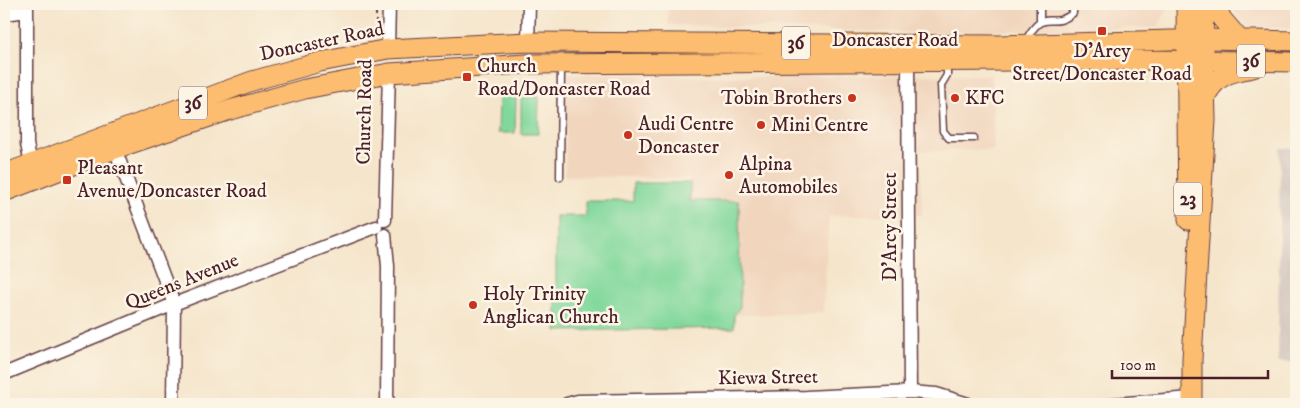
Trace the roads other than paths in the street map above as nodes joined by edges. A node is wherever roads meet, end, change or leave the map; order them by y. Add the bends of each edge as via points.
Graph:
1 (389, 4) edge
2 (529, 4) edge
3 (1040, 4) edge
4 (1073, 4) edge
5 (1186, 4) edge
6 (1203, 4) edge
7 (1215, 4) edge
8 (27, 7) edge
9 (4, 14) edge
10 (1040, 20) junction
11 (1196, 39) junction
12 (1240, 40) junction
13 (658, 41) junction
14 (1296, 41) edge
15 (528, 42) junction
16 (1023, 44) junction
17 (388, 49) junction
18 (1004, 54) junction
19 (1197, 60) junction
20 (908, 62) junction
21 (947, 62) junction
22 (1290, 62) edge
23 (658, 63) junction
24 (561, 64) junction
25 (389, 73) junction
26 (1207, 94) junction
27 (974, 138) dead end
28 (115, 150) junction
29 (31, 164) junction
30 (4, 174) edge
31 (560, 177) dead end
32 (4, 192) edge
33 (382, 227) junction
34 (174, 304) junction
35 (1192, 359) junction
36 (4, 374) edge
37 (910, 392) junction
38 (806, 400) edge
39 (1192, 401) edge
40 (173, 404) edge
41 (387, 404) edge
42 (567, 404) edge
43 (968, 404) edge
44 (1114, 404) edge
45 (1152, 404) edge

1 - 17 street, Church Road
2 - 15 street
3 - 10 lane
4 - 10 lane via 1073,14 1063,20
5 - 11 main road
6 - 11 main road
7 - 12 main road
8 - 9 street
8 - 29 street via 27,144
10 - 16 lane
11 - 12 main road, Doncaster Road / 36
11 - 16 main road, Doncaster Road / 36
11 - 19 main road, 23
12 - 14 main road, Doncaster Road / 36
13 - 15 main road, Doncaster Road / 36
13 - 18 main road, Doncaster Road / 36
13 - 23 main road
15 - 17 main road, Doncaster Road / 36
16 - 18 main road, Doncaster Road / 36
17 - 25 main road, Church Road
17 - 29 main road, Doncaster Road / 36 via 320,62 252,81
18 - 19 main road, Doncaster Road / 36
18 - 21 main road, Doncaster Road / 36
19 - 22 main road, Doncaster Road / 36
19 - 26 main road, 23
19 - 35 main road, 23 via 1187,282
20 - 21 main road, Doncaster Road / 36
20 - 23 main road, Doncaster Road / 36
20 - 37 street, D'Arcy Street
21 - 27 lane via 947,75 941,85 943,132 949,138
22 - 26 main road via 1231,72 1220,77
23 - 24 main road, Doncaster Road / 36
24 - 25 main road, Doncaster Road / 36
24 - 31 lane
25 - 28 main road, Doncaster Road / 36 via 296,92 230,110
25 - 33 street, Church Road
26 - 35 main road, 23
28 - 32 main road, Doncaster Road / 36
28 - 34 street
29 - 30 main road, Doncaster Road / 36
33 - 34 street, Queens Avenue
33 - 41 street, Church Road via 388,266
34 - 36 street, Queens Avenue
34 - 40 street
35 - 39 main road, 23
37 - 38 street, Kiewa Street
37 - 43 street, Kiewa Street via 936,394
38 - 42 street, Kiewa Street via 578,401
39 - 45 street
44 - 45 street

